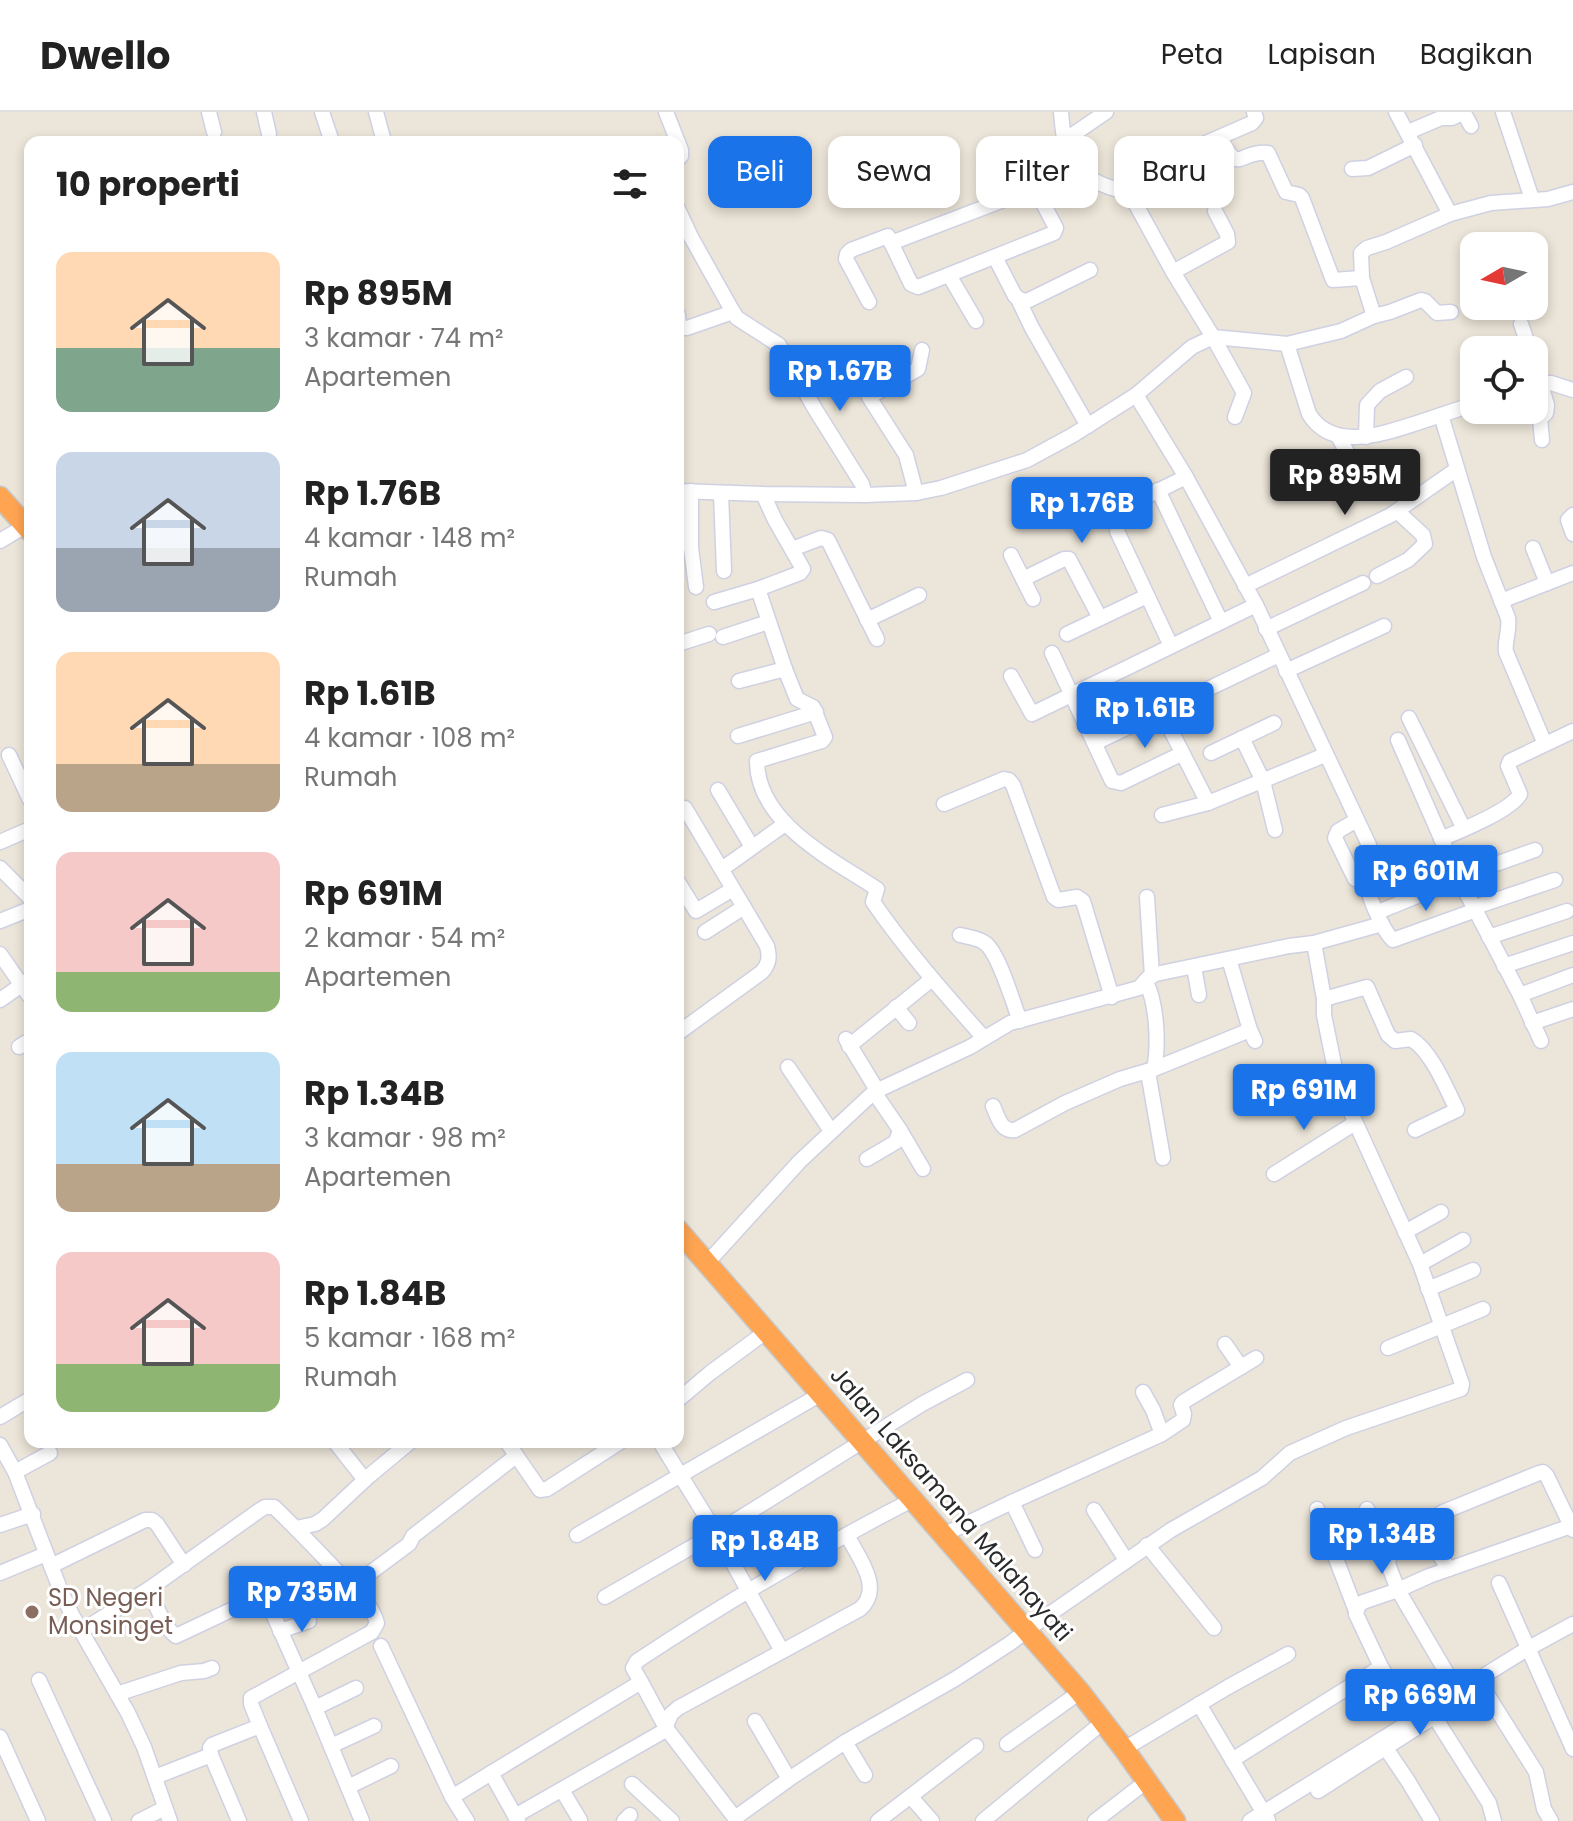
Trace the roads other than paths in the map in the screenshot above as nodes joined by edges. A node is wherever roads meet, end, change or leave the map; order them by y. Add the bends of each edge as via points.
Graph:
1 (209, 112) edge
2 (264, 112) edge
3 (322, 112) edge
4 (376, 112) edge
5 (666, 112) edge
6 (1061, 112) edge
7 (1106, 112) edge
8 (1254, 112) edge
9 (1396, 112) edge
10 (1503, 112) edge
11 (1471, 126) dead end
12 (214, 132) dead end
13 (269, 134) dead end
14 (330, 136) edge
15 (382, 136) edge
16 (675, 136) edge
17 (1064, 136) edge
18 (1071, 136) edge
19 (1224, 136) edge
20 (1412, 139) junction
21 (1234, 159) edge
22 (1352, 169) dead end
23 (1573, 192) edge
24 (1532, 199) junction
25 (983, 208) edge
26 (1046, 208) edge
27 (1138, 208) edge
28 (1215, 211) dead end
29 (1450, 214) junction
30 (684, 222) edge
31 (891, 243) junction
32 (995, 257) junction
33 (1090, 270) dead end
34 (1173, 272) junction
35 (949, 275) junction
36 (1362, 278) junction
37 (1018, 299) junction
38 (869, 302) dead end
39 (733, 312) junction
40 (1451, 312) dead end
41 (1374, 316) junction
42 (976, 321) dead end
43 (1521, 324) dead end
44 (684, 327) edge
45 (1525, 336) edge
46 (1213, 337) junction
47 (1287, 344) junction
48 (922, 350) dead end
49 (1406, 377) dead end
50 (1548, 383) edge
51 (1573, 390) edge
52 (1136, 395) junction
53 (1460, 409) edge
54 (1441, 415) junction
55 (1235, 417) dead end
56 (1540, 424) edge
57 (1088, 426) junction
58 (1338, 436) junction
59 (1366, 437) junction
60 (1542, 440) dead end
61 (1457, 469) junction
62 (1186, 477) junction
63 (1363, 481) dead end
64 (1158, 490) junction
65 (684, 491) edge
66 (721, 493) junction
67 (916, 493) junction
68 (763, 494) junction
69 (865, 495) junction
70 (0, 497) edge
71 (1137, 501) dead end
72 (1397, 511) junction
73 (1573, 515) edge
74 (24, 524) edge
75 (24, 531) edge
76 (1117, 531) dead end
77 (1573, 534) edge
78 (0, 541) edge
79 (1533, 548) dead end
80 (792, 549) junction
81 (1011, 555) dead end
82 (724, 571) dead end
83 (1573, 573) edge
84 (1377, 576) dead end
85 (1023, 579) junction
86 (1363, 583) dead end
87 (1547, 583) junction
88 (1245, 586) junction
89 (696, 587) dead end
90 (758, 589) junction
91 (919, 595) dead end
92 (1147, 596) junction
93 (1033, 599) dead end
94 (1501, 601) junction
95 (714, 602) dead end
96 (1256, 605) junction
97 (1100, 618) junction
98 (867, 620) junction
99 (768, 622) junction
100 (1221, 622) junction
101 (1384, 626) dead end
102 (1266, 629) junction
103 (1067, 634) dead end
104 (877, 639) dead end
105 (684, 643) edge
106 (1171, 646) junction
107 (1052, 653) dead end
108 (1279, 655) junction
109 (785, 669) junction
110 (1286, 671) junction
111 (1011, 676) dead end
112 (739, 681) dead end
113 (1072, 694) junction
114 (1161, 711) junction
115 (816, 712) junction
116 (1409, 718) dead end
117 (1274, 723) dead end
118 (1573, 731) edge
119 (738, 736) dead end
120 (1242, 738) junction
121 (1398, 740) dead end
122 (1095, 743) junction
123 (1545, 744) junction
124 (1211, 753) dead end
125 (1181, 754) junction
126 (9, 755) dead end
127 (1325, 755) junction
128 (1263, 781) junction
129 (24, 787) edge
130 (718, 790) dead end
131 (1208, 803) junction
132 (944, 804) dead end
133 (685, 808) dead end
134 (1162, 815) dead end
135 (1357, 820) junction
136 (785, 824) junction
137 (1464, 829) junction
138 (1275, 830) dead end
139 (24, 832) edge
140 (0, 842) edge
141 (1443, 844) junction
142 (1369, 845) dead end
143 (752, 847) junction
144 (1535, 850) dead end
145 (0, 868) edge
146 (722, 869) junction
147 (1459, 878) junction
148 (1555, 880) dead end
149 (1366, 883) junction
150 (733, 889) junction
151 (24, 892) edge
152 (684, 892) edge
153 (1147, 897) dead end
154 (744, 907) junction
155 (1475, 908) junction
156 (24, 911) edge
157 (1567, 911) dead end
158 (1380, 918) junction
159 (0, 921) edge
160 (705, 932) dead end
161 (960, 935) dead end
162 (1489, 937) junction
163 (1314, 943) junction
164 (1573, 943) edge
165 (0, 954) edge
166 (1229, 959) junction
167 (1504, 966) junction
168 (1194, 967) junction
169 (1573, 975) edge
170 (932, 979) junction
171 (1149, 979) junction
172 (24, 983) edge
173 (24, 988) edge
174 (1199, 995) dead end
175 (1520, 995) junction
176 (1112, 997) junction
177 (1324, 999) junction
178 (0, 1000) edge
179 (896, 1007) junction
180 (1573, 1009) edge
181 (1020, 1021) junction
182 (909, 1023) dead end
183 (1532, 1023) junction
184 (684, 1029) edge
185 (984, 1038) junction
186 (1541, 1041) dead end
187 (788, 1067) dead end
188 (1151, 1070) junction
189 (875, 1091) junction
190 (993, 1106) dead end
191 (1355, 1123) junction
192 (900, 1130) junction
193 (1415, 1130) dead end
194 (831, 1131) junction
195 (1163, 1158) dead end
196 (867, 1159) dead end
197 (923, 1169) dead end
198 (1274, 1174) dead end
199 (1441, 1212) dead end
200 (1405, 1232) junction
201 (684, 1237) edge
202 (1463, 1240) dead end
203 (707, 1263) junction
204 (1420, 1264) junction
205 (1473, 1270) dead end
206 (1428, 1289) junction
207 (1483, 1309) dead end
208 (1442, 1326) junction
209 (767, 1331) junction
210 (1225, 1344) dead end
211 (1388, 1348) dead end
212 (1256, 1358) dead end
213 (1241, 1367) junction
214 (967, 1380) dead end
215 (1143, 1392) dead end
216 (821, 1394) junction
217 (684, 1395) edge
218 (24, 1403) edge
219 (0, 1417) edge
220 (1162, 1434) junction
221 (861, 1441) junction
222 (0, 1445) edge
223 (340, 1448) edge
224 (403, 1448) edge
225 (511, 1448) edge
226 (610, 1448) edge
227 (664, 1448) edge
228 (50, 1453) dead end
229 (516, 1456) junction
230 (15, 1472) junction
231 (681, 1475) junction
232 (365, 1480) junction
233 (912, 1500) junction
234 (1012, 1502) junction
235 (1317, 1509) dead end
236 (1367, 1509) dead end
237 (1094, 1510) dead end
238 (33, 1514) junction
239 (0, 1525) edge
240 (297, 1528) junction
241 (1572, 1528) edge
242 (716, 1533) junction
243 (577, 1535) dead end
244 (847, 1535) junction
245 (943, 1535) junction
246 (1147, 1545) junction
247 (1035, 1550) dead end
248 (49, 1560) junction
249 (1126, 1560) junction
250 (184, 1565) junction
251 (1449, 1569) junction
252 (0, 1573) edge
253 (364, 1573) dead end
254 (1499, 1583) dead end
255 (149, 1589) junction
256 (1398, 1590) junction
257 (748, 1591) junction
258 (605, 1597) dead end
259 (1356, 1611) junction
260 (309, 1621) dead end
261 (1573, 1624) edge
262 (1214, 1628) dead end
263 (81, 1631) junction
264 (280, 1631) junction
265 (1026, 1631) junction
266 (1573, 1634) edge
267 (381, 1646) dead end
268 (782, 1651) junction
269 (1529, 1653) junction
270 (1288, 1654) dead end
271 (1381, 1667) junction
272 (212, 1668) dead end
273 (299, 1672) junction
274 (39, 1680) dead end
275 (641, 1682) junction
276 (1480, 1683) junction
277 (356, 1688) dead end
278 (1080, 1692) junction
279 (117, 1694) junction
280 (1460, 1696) junction
281 (1199, 1704) junction
282 (315, 1708) junction
283 (1432, 1713) junction
284 (1413, 1719) junction
285 (755, 1721) dead end
286 (1103, 1722) junction
287 (260, 1726) junction
288 (374, 1726) dead end
289 (666, 1728) junction
290 (0, 1737) edge
291 (845, 1742) junction
292 (1572, 1743) edge
293 (1007, 1744) dead end
294 (1383, 1745) junction
295 (331, 1746) junction
296 (976, 1746) dead end
297 (1124, 1749) junction
298 (211, 1755) junction
299 (1232, 1760) junction
300 (391, 1766) dead end
301 (491, 1773) junction
302 (865, 1775) dead end
303 (155, 1777) junction
304 (789, 1779) junction
305 (1147, 1781) junction
306 (632, 1784) dead end
307 (348, 1787) junction
308 (562, 1790) junction
309 (452, 1797) junction
310 (911, 1797) junction
311 (167, 1815) edge
312 (1266, 1818) edge
313 (517, 1819) edge
314 (580, 1820) edge
315 (735, 1820) edge
316 (38, 1821) edge
317 (104, 1821) edge
318 (139, 1821) edge
319 (239, 1821) edge
320 (301, 1821) edge
321 (362, 1821) edge
322 (467, 1821) edge
323 (672, 1821) edge
324 (878, 1821) edge
325 (932, 1821) edge
326 (983, 1821) edge
327 (1095, 1821) edge
328 (1175, 1821) edge
329 (1250, 1821) edge
330 (1432, 1821) edge
331 (1494, 1821) edge
332 (1551, 1821) edge

1 - 12 street
2 - 13 street
3 - 14 street
4 - 15 street
5 - 16 street
6 - 17 street
7 - 18 street
8 - 19 street via 1252,123
9 - 20 street
10 - 24 street
11 - 20 street via 1462,113 1441,118
20 - 22 street via 1368,168
20 - 29 street
21 - 36 street via 1268,153 1286,192 1302,198 1333,280
23 - 24 street
24 - 29 street
25 - 31 street
26 - 32 street via 1054,233
27 - 34 street
28 - 34 street via 1228,242
29 - 36 street via 1362,251
30 - 39 street
31 - 35 street via 915,287
31 - 38 street via 886,236 847,254
32 - 35 street
32 - 37 street
33 - 37 street via 1029,300
34 - 46 street
35 - 42 street
36 - 41 street
37 - 57 street
39 - 44 street
39 - 69 street via 775,341
40 - 41 street via 1437,313 1423,300
41 - 47 street via 1341,331
43 - 45 street
46 - 47 street
46 - 52 street via 1192,347
46 - 55 street via 1244,393
47 - 58 street via 1309,414
48 - 67 street via 918,369 869,397 900,444
49 - 59 street via 1367,405
50 - 51 street
52 - 57 street
52 - 62 street
53 - 54 street
54 - 59 street
54 - 61 street
56 - 60 street
57 - 67 street via 1027,460
58 - 59 street
58 - 63 street
61 - 72 street
61 - 94 street
62 - 64 street
62 - 88 street
64 - 71 street
64 - 100 street
65 - 66 street
65 - 89 street
66 - 68 street
66 - 82 street
67 - 69 street
68 - 69 street
68 - 80 street
70 - 74 highway
72 - 84 street via 1423,535 1425,544
72 - 88 street
73 - 77 street via 1568,520
75 - 78 street
76 - 92 street
79 - 87 street
80 - 90 street via 802,572
80 - 98 street via 828,540
81 - 85 street
83 - 87 street
85 - 93 street
85 - 97 street via 1069,559
86 - 102 street
87 - 94 street
88 - 96 street
90 - 95 street
90 - 99 street
91 - 98 street
92 - 97 street
92 - 106 street
94 - 123 street via 1509,627 1506,652
96 - 100 street
96 - 102 street
97 - 103 street
98 - 104 street
99 - 105 street
99 - 109 street
100 - 106 street
101 - 110 street
102 - 108 street
106 - 113 street
107 - 113 street
108 - 110 street
108 - 114 street
109 - 112 street
109 - 115 street via 797,699
110 - 127 street
111 - 113 street via 1030,714
113 - 122 street
114 - 122 street
114 - 125 street
115 - 119 street
115 - 136 street via 824,739 757,761 759,780
116 - 137 street
117 - 120 street
118 - 123 street
120 - 124 street
120 - 128 street
121 - 141 street
122 - 125 street via 1118,784
123 - 137 street via 1510,761 1518,799
125 - 131 street
126 - 129 street
127 - 128 street
127 - 135 street
128 - 131 street
128 - 138 street
130 - 143 street
131 - 134 street
132 - 176 street via 1009,780 1054,897 1083,901
133 - 146 street
135 - 142 street
135 - 149 street via 1335,838 1355,879
136 - 143 street
136 - 170 street via 877,889 873,902
137 - 141 street
139 - 140 street
141 - 147 street
141 - 149 street
143 - 146 street
144 - 147 street
145 - 151 street
146 - 150 street
147 - 155 street
147 - 158 street
148 - 155 street
149 - 158 street
150 - 152 street via 695,911
150 - 154 street
153 - 171 street
154 - 160 street
154 - 184 street via 767,946 766,968
155 - 158 street via 1393,940
155 - 162 street
156 - 159 street
157 - 162 street
158 - 163 street
161 - 181 street via 991,948
162 - 167 street
163 - 166 street
163 - 177 street
164 - 167 street
165 - 172 street
166 - 168 street
166 - 188 street via 1252,1036
167 - 175 street
168 - 171 street
168 - 174 street
169 - 175 street
170 - 179 street
170 - 185 street
171 - 176 street
171 - 188 street via 1157,1051
173 - 178 street
175 - 183 street
176 - 181 street
177 - 191 street via 1338,1084
177 - 193 street via 1367,987 1388,1035 1395,1041 1411,1039 1423,1048 1457,1110
179 - 182 street
179 - 189 street via 847,1042
180 - 183 street
181 - 185 street
183 - 186 street
185 - 189 street
187 - 194 street
188 - 190 street via 1065,1103 1015,1130 1005,1129
188 - 195 street
189 - 192 street
189 - 194 street
191 - 198 street
191 - 200 street
192 - 196 street via 896,1142
192 - 197 street
194 - 203 street
199 - 200 street
200 - 204 street
201 - 203 highway, Jalan Laksamana Malahayati
202 - 204 street
203 - 209 highway, Jalan Laksamana Malahayati
204 - 206 street
205 - 206 street
206 - 208 street
207 - 208 street
208 - 211 street
208 - 246 street via 1462,1384 1459,1391 1346,1428 1290,1453 1262,1478
209 - 216 highway, Jalan Laksamana Malahayati
209 - 217 street
210 - 213 street
212 - 213 street
213 - 220 street via 1183,1402 1183,1420
214 - 221 street
215 - 220 street
216 - 221 highway, Jalan Laksamana Malahayati
216 - 231 street
218 - 219 street
220 - 234 street
221 - 233 highway, Jalan Laksamana Malahayati
221 - 242 street
222 - 230 street
223 - 232 street
224 - 232 street
225 - 229 street
226 - 229 street via 544,1490
227 - 231 street
228 - 230 street
229 - 253 street
230 - 238 street
231 - 242 street
231 - 243 street
232 - 240 street via 323,1519
233 - 244 street
233 - 245 highway, Jalan Laksamana Malahayati
234 - 245 street
234 - 247 street
235 - 259 street
236 - 256 street via 1390,1553 1388,1564
237 - 249 street
238 - 239 street
238 - 248 street
240 - 250 street via 274,1507 265,1507
240 - 273 street via 362,1598 377,1623 372,1632
241 - 251 street
241 - 251 street via 1547,1476 1539,1473 1434,1517 1428,1530
242 - 257 street
242 - 258 street
244 - 257 street
244 - 268 street via 870,1580 866,1604
245 - 265 highway, Jalan Laksamana Malahayati
246 - 249 street
246 - 262 street
248 - 250 street via 152,1520
248 - 252 street
248 - 263 street
249 - 265 street
250 - 255 street
251 - 256 street
254 - 269 street
255 - 263 street
255 - 264 street via 172,1635 258,1598 269,1605
256 - 259 street via 1360,1604
256 - 280 street
257 - 268 street
257 - 275 street via 634,1663
259 - 271 street
260 - 264 street
261 - 269 street
263 - 279 street
264 - 273 street
265 - 278 highway, Jalan Laksamana Malahayati
265 - 291 street
266 - 269 street
267 - 309 street
268 - 289 street via 678,1708
269 - 276 street
269 - 292 street
270 - 281 street
271 - 284 street
271 - 299 street
272 - 279 street
273 - 282 street
273 - 287 street via 251,1698
274 - 317 street
275 - 289 street
275 - 301 street
276 - 280 street
276 - 332 street via 1536,1772
277 - 282 street
278 - 286 highway, Jalan Laksamana Malahayati
278 - 293 street
279 - 303 street
280 - 283 street
281 - 297 street
281 - 299 street
282 - 295 street
283 - 284 street
283 - 294 street
283 - 331 street via 1489,1803
284 - 294 street
285 - 304 street
286 - 297 highway, Jalan Laksamana Malahayati
286 - 326 street
287 - 298 street via 212,1745
287 - 320 street
288 - 295 street
289 - 308 street
289 - 315 street
290 - 316 street
291 - 302 street
291 - 304 street
294 - 312 street
294 - 330 street
295 - 307 street
296 - 310 street
297 - 305 highway, Jalan Laksamana Malahayati
298 - 303 street
298 - 319 street
299 - 312 street
300 - 307 street
301 - 309 street
301 - 313 street
303 - 311 street
304 - 315 street
305 - 327 street
305 - 328 highway, Jalan Laksamana Malahayati
306 - 323 street
307 - 321 street
308 - 313 street
308 - 314 street
309 - 322 street
310 - 324 street
310 - 325 street
311 - 318 street
312 - 329 street

